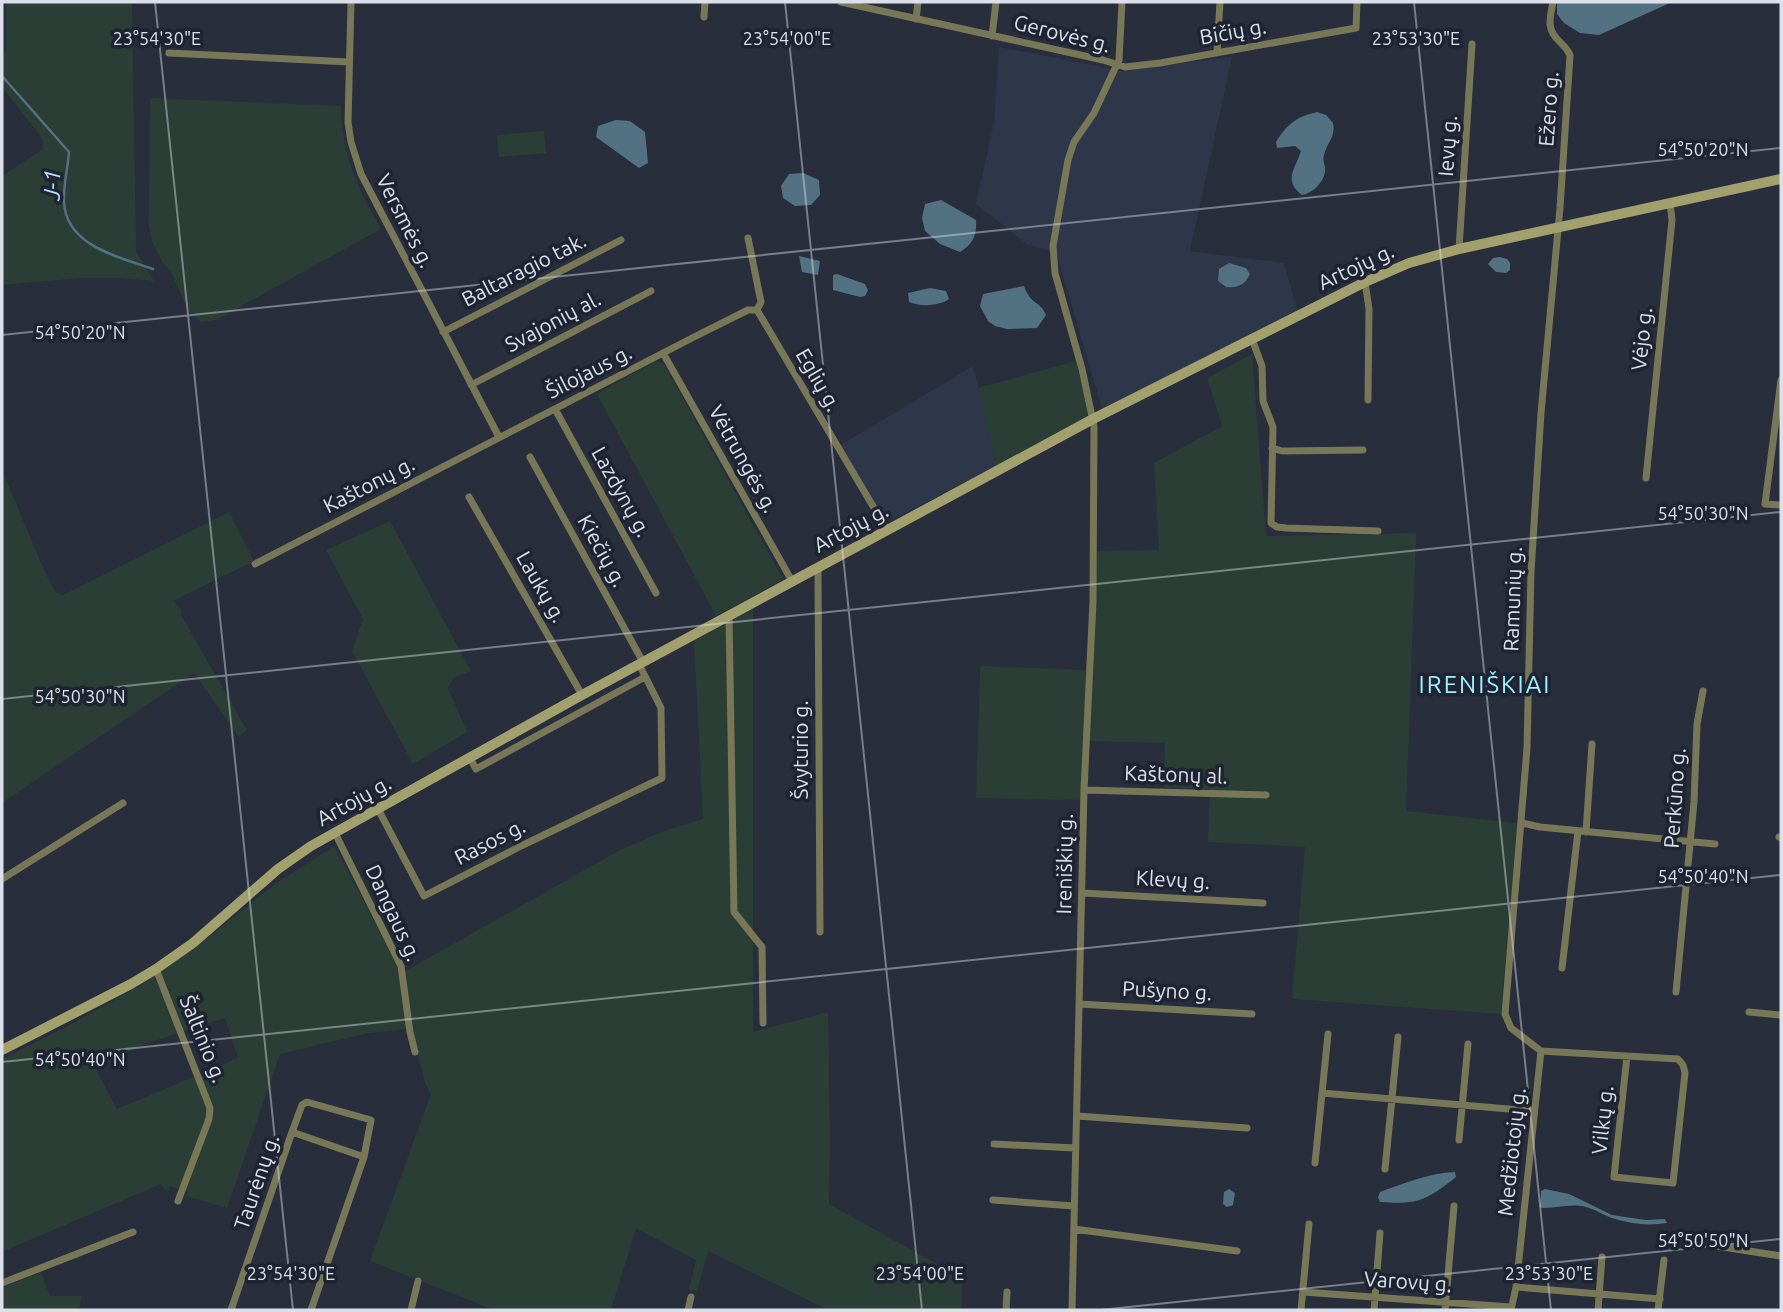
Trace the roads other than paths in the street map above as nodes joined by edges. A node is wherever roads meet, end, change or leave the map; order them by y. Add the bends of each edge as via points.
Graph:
1 (351, 2) edge
2 (705, 2) edge
3 (841, 2) edge
4 (918, 2) edge
5 (996, 2) edge
6 (1122, 2) edge
7 (1220, 2) edge
8 (1357, 2) edge
9 (1553, 2) edge
10 (704, 17) dead end
11 (916, 19) junction
12 (992, 36) junction
13 (1472, 44) dead end
14 (1217, 52) junction
15 (169, 54) dead end
16 (349, 62) junction
17 (1116, 66) junction
18 (1781, 180) edge
19 (1670, 203) junction
20 (1558, 227) junction
21 (748, 239) dead end
22 (621, 240) dead end
23 (1459, 249) junction
24 (1365, 282) junction
25 (651, 291) dead end
26 (757, 310) junction
27 (443, 332) junction
28 (1252, 339) junction
29 (663, 353) junction
30 (1781, 380) edge
31 (471, 385) junction
32 (1368, 400) dead end
33 (555, 409) junction
34 (1093, 419) junction
35 (499, 438) junction
36 (1272, 448) junction
37 (1363, 450) dead end
38 (530, 457) dead end
39 (1646, 478) dead end
40 (469, 497) dead end
41 (1781, 505) edge
42 (887, 530) junction
43 (1378, 531) dead end
44 (254, 564) dead end
45 (818, 567) junction
46 (792, 581) junction
47 (656, 593) dead end
48 (729, 615) junction
49 (641, 663) junction
50 (645, 677) junction
51 (1703, 691) dead end
52 (582, 695) junction
53 (1592, 744) dead end
54 (470, 758) junction
55 (662, 778) joint
56 (1084, 790) junction
57 (1266, 795) dead end
58 (123, 803) dead end
59 (378, 809) junction
60 (1522, 823) junction
61 (1582, 831) junction
62 (335, 833) junction
63 (1691, 841) junction
64 (1715, 844) dead end
65 (2, 879) edge
66 (1082, 893) junction
67 (1263, 902) dead end
68 (820, 932) dead end
69 (1562, 968) dead end
70 (156, 969) junction
71 (1676, 992) dead end
72 (1079, 1003) junction
73 (1749, 1012) dead end
74 (1252, 1014) dead end
75 (1781, 1015) edge
76 (763, 1023) dead end
77 (1328, 1034) dead end
78 (1398, 1037) dead end
79 (1468, 1044) dead end
80 (2, 1050) edge
81 (1541, 1051) junction
82 (415, 1052) dead end
83 (1627, 1056) junction
84 (1322, 1093) junction
85 (1392, 1099) junction
86 (1462, 1105) junction
87 (1534, 1111) junction
88 (1076, 1116) junction
89 (1247, 1128) dead end
90 (292, 1132) junction
91 (1459, 1140) dead end
92 (994, 1144) dead end
93 (1075, 1148) junction
94 (364, 1157) junction
95 (1315, 1163) dead end
96 (1385, 1169) dead end
97 (993, 1200) dead end
98 (178, 1201) dead end
99 (1074, 1206) junction
100 (1454, 1206) dead end
101 (1309, 1224) dead end
102 (1074, 1229) junction
103 (133, 1232) dead end
104 (1380, 1233) dead end
105 (1710, 1245) dead end
106 (1237, 1251) dead end
107 (1781, 1256) edge
108 (1602, 1257) dead end
109 (1664, 1260) dead end
110 (418, 1281) dead end
111 (2, 1283) edge
112 (1516, 1287) junction
113 (1007, 1292) dead end
114 (1303, 1292) junction
115 (1599, 1294) junction
116 (1375, 1296) junction
117 (691, 1297) dead end
118 (1660, 1299) junction
119 (1445, 1306) edge
120 (1511, 1309) edge
121 (231, 1310) edge
122 (311, 1310) edge
123 (411, 1310) edge
124 (688, 1310) edge
125 (1006, 1310) edge
126 (1072, 1310) edge
127 (1301, 1310) edge
128 (1374, 1310) edge
129 (1598, 1310) edge
130 (1658, 1310) edge

1 - 16 street, Versmės g.
2 - 10 street
3 - 11 street, Gerovės g.
4 - 11 street
5 - 12 street
6 - 17 street
7 - 14 street
8 - 14 street, Bičių g. via 1356,28
9 - 20 street, Ežero g. via 1549,28 1570,55
11 - 12 street, Gerovės g.
12 - 17 street, Gerovės g.
13 - 23 street, Ievų g.
14 - 17 street, Bičių g.
15 - 16 street
16 - 27 street, Versmės g. via 348,122 361,174
17 - 34 street, Gerovės g. via 1074,142 1052,246 1055,274
18 - 19 main road, Artojų g.
19 - 20 main road, Artojų g.
19 - 39 street, Vėjo g.
20 - 23 main road, Artojų g.
20 - 60 street, Ramunių g. via 1531,572
21 - 26 street, Eglių g. via 761,302
22 - 27 street, Baltaragio tak.
23 - 24 main road, Artojų g.
24 - 28 main road, Artojų g.
24 - 32 street
25 - 31 street, Svajonių al.
26 - 29 street, Šilojaus g. via 748,310
26 - 42 street, Eglių g.
27 - 31 street, Versmės g.
28 - 34 main road, Artojų g.
28 - 36 street via 1262,366 1263,401 1273,427
29 - 33 street, Šilojaus g.
29 - 46 street, Vėtrungės g.
30 - 41 street via 1765,503
31 - 35 street, Versmės g.
33 - 35 street, Šilojaus g.
33 - 47 street, Lazdynų g.
34 - 42 main road, Artojų g.
34 - 56 street, Ireniškių g. via 1093,601
35 - 44 street, Kaštonų g.
36 - 37 street
36 - 43 street via 1271,523 1286,528
38 - 49 street, Kiečių g.
40 - 52 street, Laukų g.
42 - 45 main road, Artojų g.
45 - 46 main road, Artojų g.
45 - 68 street, Švyturio g.
46 - 48 main road, Artojų g.
48 - 49 main road, Artojų g.
48 - 76 street via 734,912 762,947
49 - 50 street, Kiečių g.
49 - 52 main road, Artojų g.
50 - 54 street via 476,769
50 - 55 street, Kiečių g. via 661,708
51 - 63 street, Perkūno g.
52 - 54 main road, Artojų g.
53 - 61 street
54 - 59 main road, Artojų g.
55 - 59 street, Rasos g. via 424,896
56 - 57 street, Kaštonų al.
56 - 66 street, Ireniškių g.
58 - 65 street
59 - 62 main road, Artojų g.
60 - 61 street
60 - 81 street, Ramunių g. via 1505,1013 1511,1028
61 - 63 street
61 - 69 street
62 - 70 main road, Artojų g. via 278,869 194,943
62 - 82 street, Dangaus g. via 401,966
63 - 64 street
63 - 71 street, Perkūno g.
66 - 67 street, Klevų g.
66 - 72 street, Ireniškių g.
70 - 80 main road, Artojų g.
70 - 98 street, Šaltinio g. via 211,1108
72 - 74 street, Pušyno g.
72 - 88 street, Ireniškių g.
73 - 75 street
77 - 84 street
78 - 85 street
79 - 86 street
81 - 83 street
81 - 87 street, Medžiotojų g.
83 - 83 street, Vilkų g. via 1678,1059 1683,1065 1673,1183 1614,1177
84 - 85 street
84 - 95 street
85 - 86 street
85 - 96 street
86 - 87 street
86 - 91 street
87 - 112 street, Medžiotojų g.
88 - 89 street
88 - 93 street, Ireniškių g.
90 - 94 street, Taurėnų g.
90 - 94 street via 307,1102 371,1120
90 - 121 street, Taurėnų g.
92 - 93 street
93 - 99 street, Ireniškių g.
94 - 122 street
97 - 99 street
99 - 102 street, Ireniškių g.
100 - 119 street
101 - 114 street
102 - 106 street
102 - 126 street, Ireniškių g.
103 - 111 street
104 - 116 street
105 - 107 street
108 - 115 street
109 - 118 street
110 - 123 street
112 - 115 street
112 - 120 street, Medžiotojų g.
113 - 125 street
114 - 116 street, Varovų g.
114 - 127 street
115 - 118 street
115 - 129 street
116 - 119 street, Varovų g.
116 - 128 street
117 - 124 street
118 - 130 street
119 - 120 street, Varovų g.

